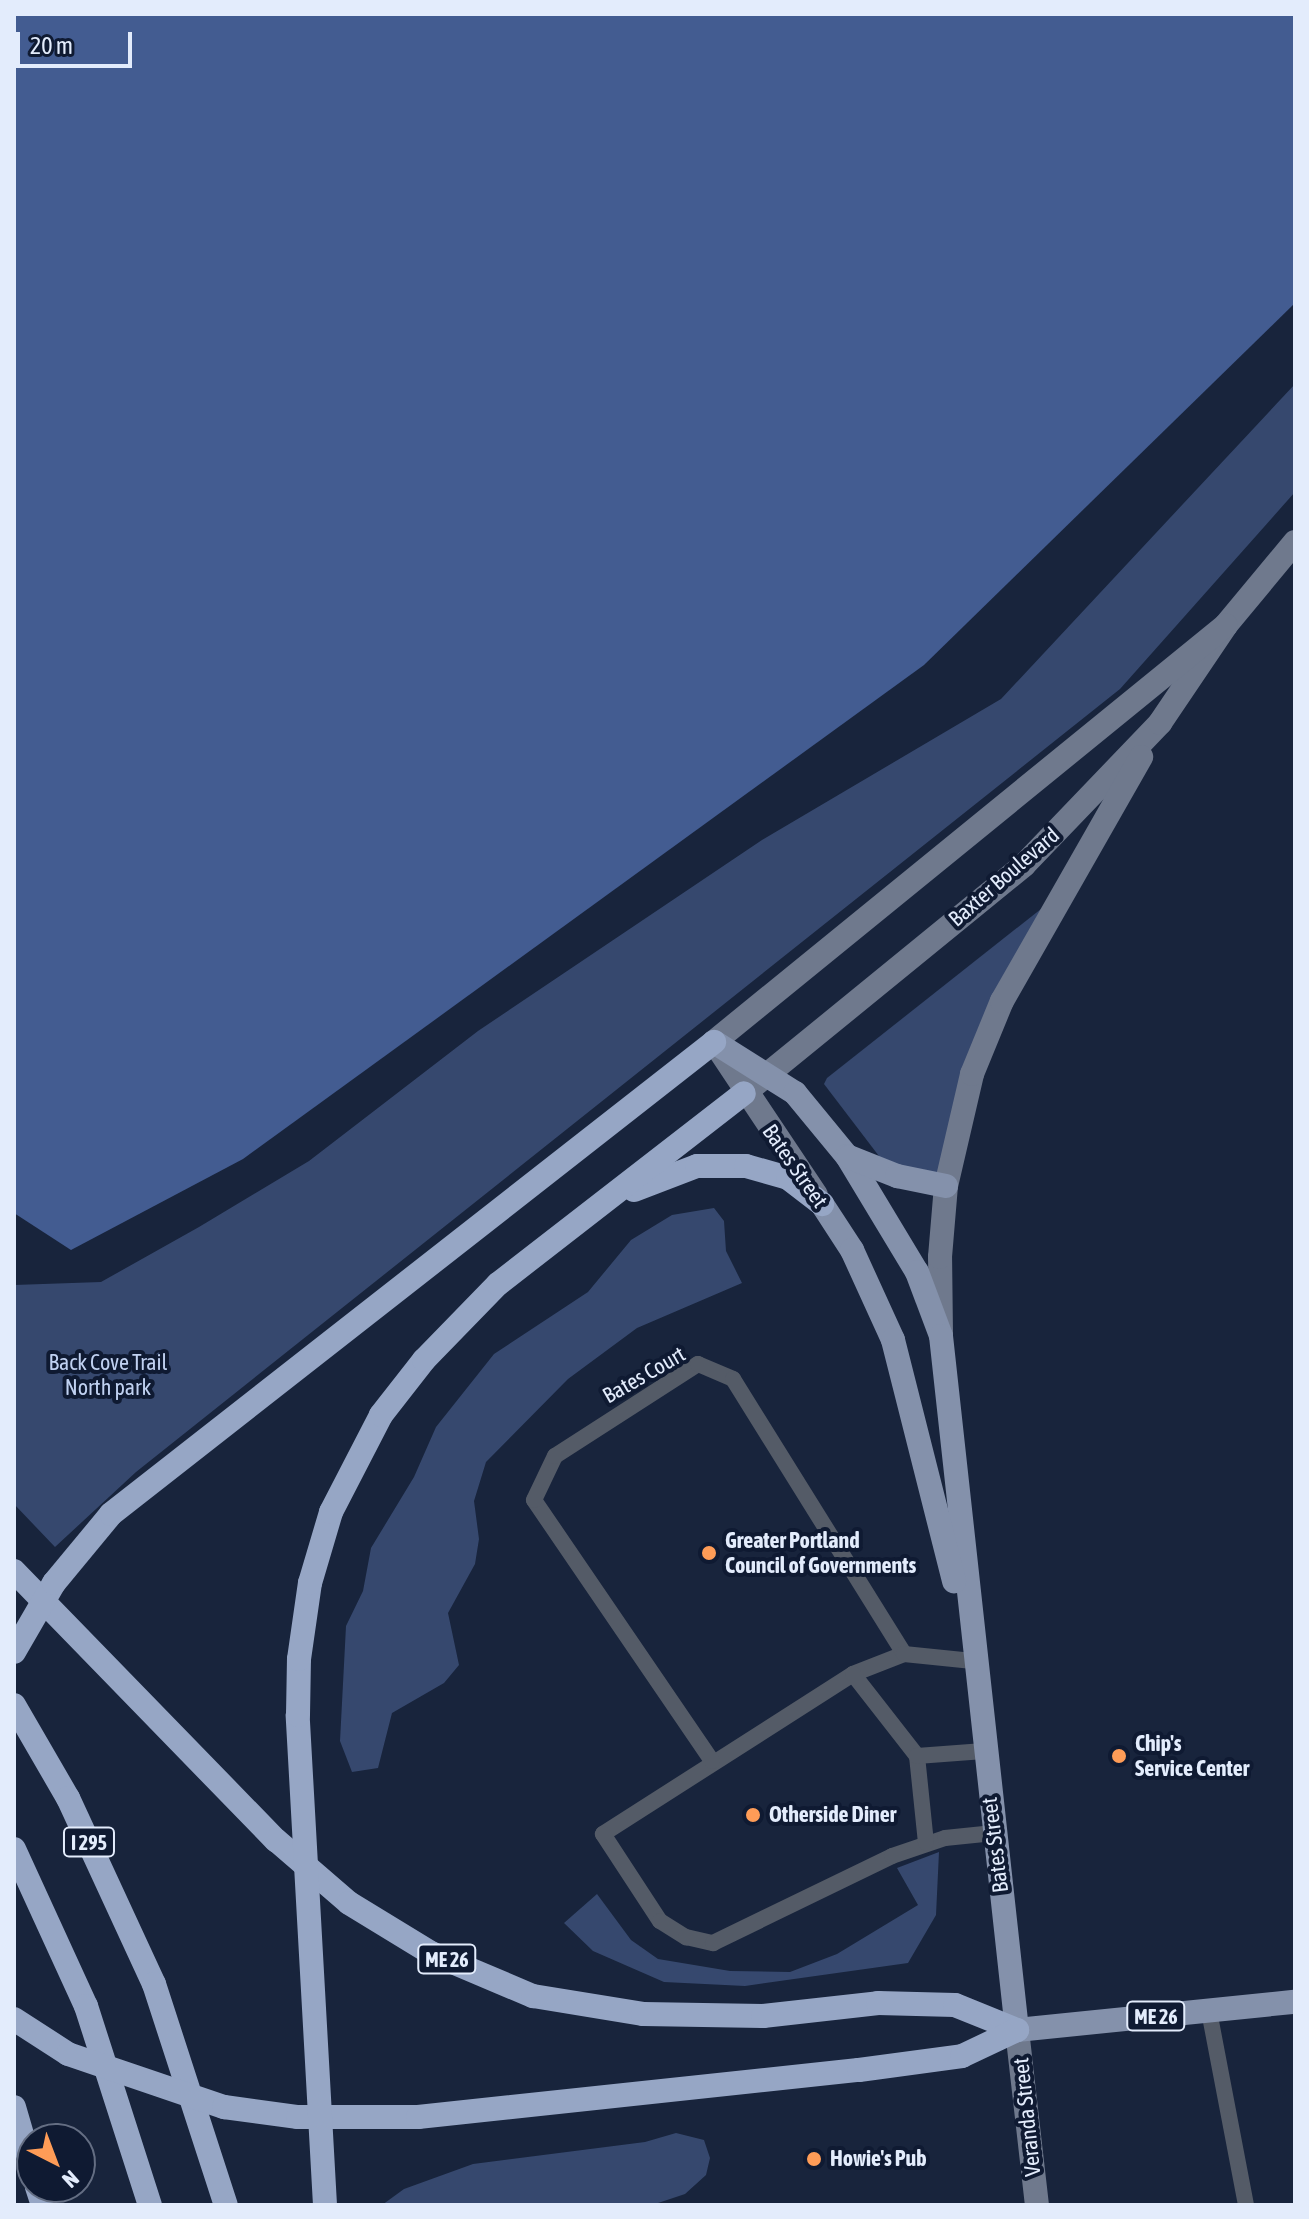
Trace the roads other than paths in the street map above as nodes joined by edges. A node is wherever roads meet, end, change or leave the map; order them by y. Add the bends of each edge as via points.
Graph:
1 (1295, 542) edge
2 (1226, 625) junction
3 (1160, 723) junction
4 (714, 1042) junction
5 (769, 1073) junction
6 (744, 1093) junction
7 (847, 1156) junction
8 (946, 1186) junction
9 (822, 1204) junction
10 (559, 1233) junction
11 (941, 1336) junction
12 (14, 1571) edge
13 (14, 1652) edge
14 (904, 1654) junction
15 (973, 1661) junction
16 (853, 1674) junction
17 (14, 1705) edge
18 (984, 1751) junction
19 (917, 1756) junction
20 (712, 1761) junction
21 (994, 1833) junction
22 (926, 1843) junction
23 (14, 1849) edge
24 (1295, 2002) edge
25 (1209, 2011) junction
26 (14, 2019) edge
27 (1017, 2030) junction
28 (148, 2197) edge
29 (226, 2205) edge
30 (325, 2205) edge
31 (1037, 2205) edge
32 (1246, 2205) edge

1 - 2 street, Baxter Boulevard
2 - 3 street, Baxter Boulevard
2 - 4 street, Baxter Boulevard
3 - 5 street, Baxter Boulevard via 1024,865
3 - 8 street, Bates Street via 1002,1001 972,1074
4 - 5 main road, Bates Street
4 - 6 street, Bates Street
4 - 13 highway via 111,1514 54,1583
5 - 6 street, Baxter Boulevard
5 - 7 main road, Bates Street via 795,1093
6 - 9 street, Bates Street
6 - 10 highway
7 - 8 main road via 897,1176
7 - 11 main road, Bates Street via 917,1272
8 - 11 street, Bates Street
9 - 10 highway via 788,1178 746,1166 697,1166 651,1180
9 - 15 main road, Bates Street via 852,1250 893,1340
10 - 30 highway via 498,1284 424,1360 362,1447 331,1512 310,1583 299,1659 298,1715
11 - 15 main road, Bates Street
12 - 27 highway, ME 26 via 276,1840 349,1903 431,1953 533,1996 643,2014 763,2016 878,2003 955,2005
14 - 15 lane
14 - 16 lane
14 - 20 lane, Bates Court via 733,1379 698,1364 555,1456 534,1500
15 - 18 main road, Bates Street
16 - 19 lane
16 - 20 lane
17 - 29 highway, I 295 via 68,1798 154,1984
18 - 19 lane
18 - 21 main road, Bates Street
19 - 22 lane
20 - 22 lane via 603,1834 660,1921 686,1937 713,1943
21 - 22 lane
21 - 27 main road, Bates Street
23 - 28 highway via 102,2049
24 - 25 main road, ME 26
25 - 27 main road, ME 26
25 - 32 lane
26 - 27 highway, ME 26 via 68,2054 224,2107 298,2117 418,2117 859,2070 962,2056
27 - 31 street, Veranda Street

